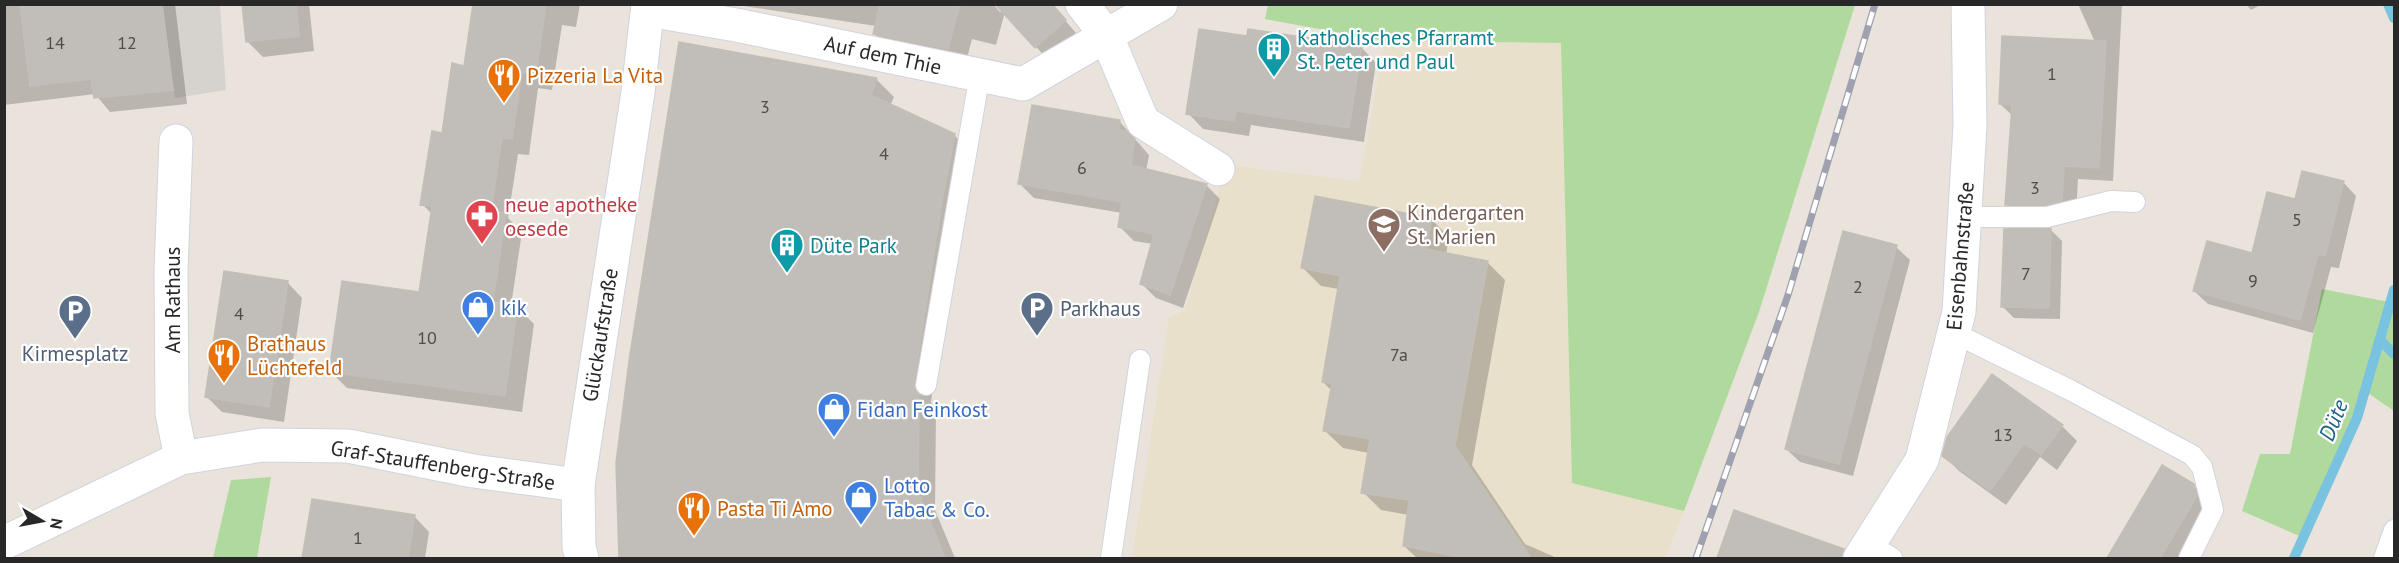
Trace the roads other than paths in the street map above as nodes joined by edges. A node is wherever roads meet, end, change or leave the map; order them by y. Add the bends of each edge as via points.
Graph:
1 (1082, 4) edge
2 (1161, 4) edge
3 (1968, 4) edge
4 (648, 7) edge
5 (1106, 35) junction
6 (980, 74) junction
7 (176, 141) dead end
8 (1218, 169) dead end
9 (2135, 202) dead end
10 (1965, 217) junction
11 (1954, 333) junction
12 (1140, 360) dead end
13 (926, 385) dead end
14 (181, 458) junction
15 (578, 485) junction
16 (2394, 530) edge
17 (4, 543) edge
18 (1873, 554) edge
19 (582, 558) edge
20 (1111, 558) edge
21 (2189, 558) edge
22 (2384, 558) edge

1 - 5 street
2 - 5 street, Auf dem Thie
3 - 10 street, Eisenbahnstraße via 1970,126
4 - 6 street, Auf dem Thie
4 - 15 street, Glückaufstraße
5 - 6 street, Auf dem Thie via 1023,84
5 - 8 street via 1143,122
6 - 13 lane
7 - 14 street, Am Rathaus via 171,270 172,413
9 - 10 lane via 2111,201 2047,217
10 - 11 street, Eisenbahnstraße
11 - 18 street, Eisenbahnstraße via 1922,460
11 - 21 lane via 2192,455 2202,467 2213,510
12 - 20 lane
14 - 15 street, Graf-Stauffenberg-Straße via 262,445 348,446 473,471
14 - 17 street, Graf-Stauffenberg-Straße
15 - 19 street, Glückaufstraße
16 - 22 lane

